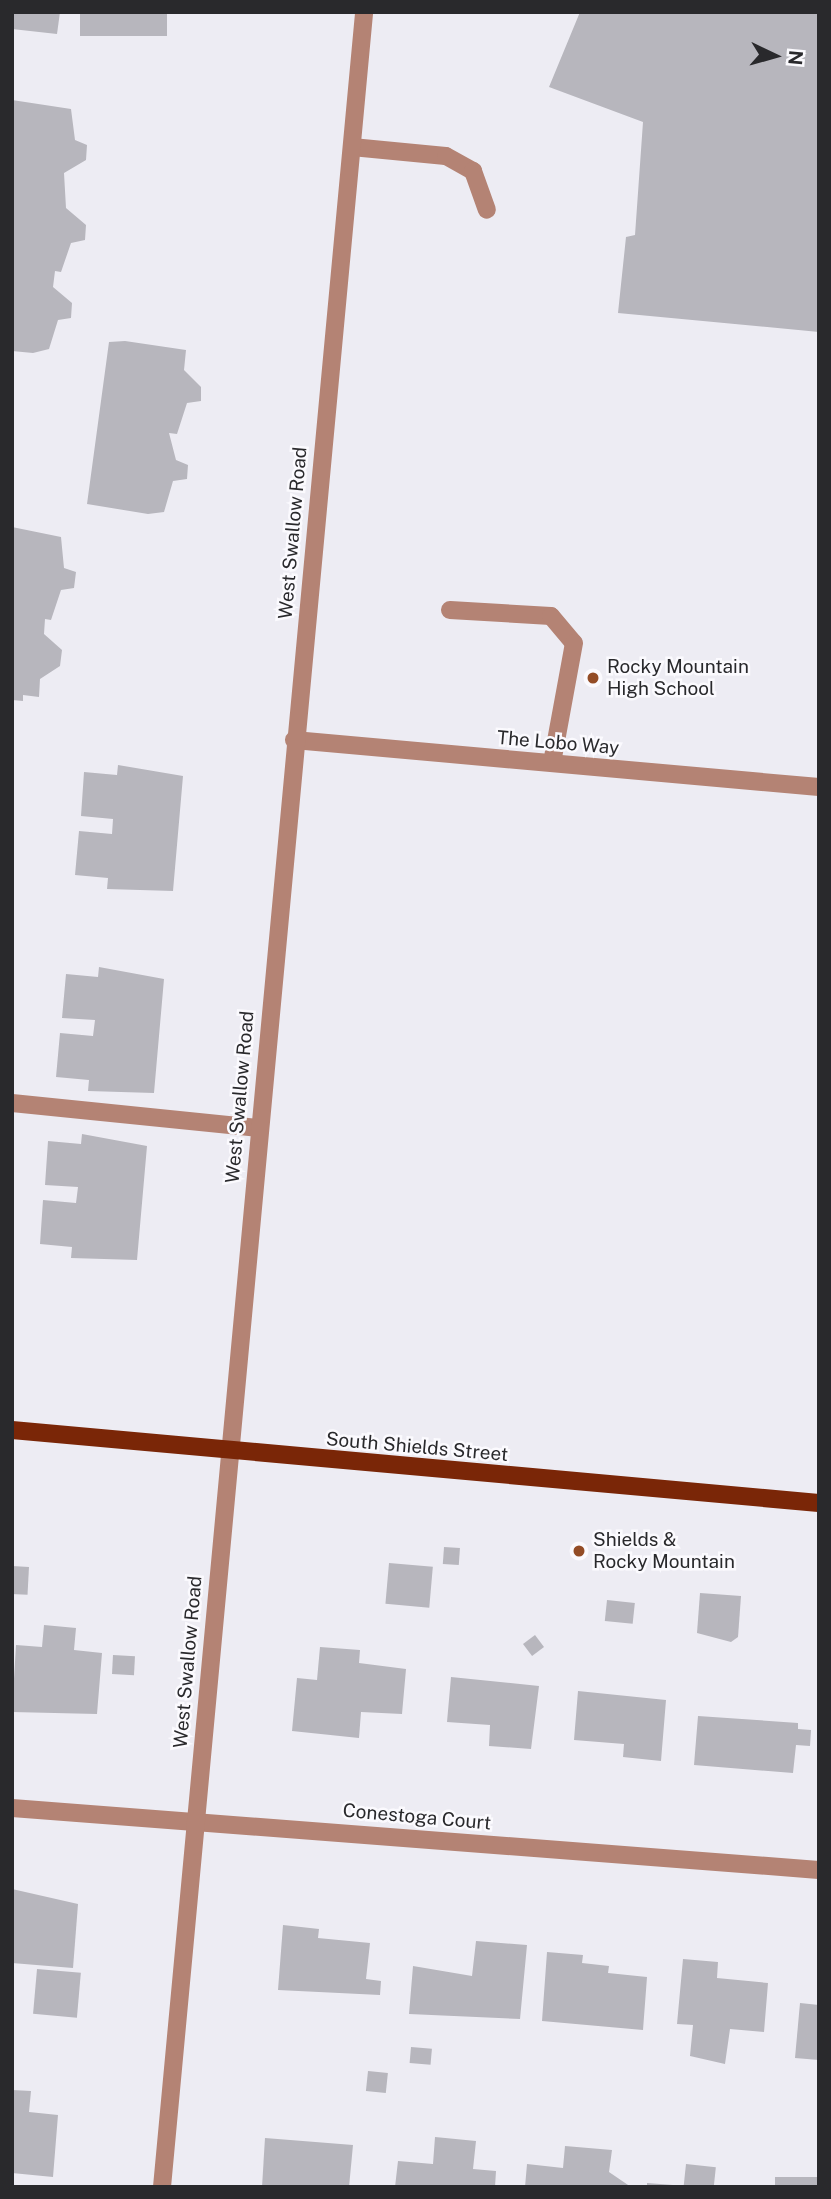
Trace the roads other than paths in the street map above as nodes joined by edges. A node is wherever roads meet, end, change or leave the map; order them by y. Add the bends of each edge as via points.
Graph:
1 (364, 12) edge
2 (352, 147) junction
3 (487, 211) dead end
4 (450, 610) dead end
5 (294, 740) junction
6 (552, 763) junction
7 (819, 787) edge
8 (12, 1103) edge
9 (258, 1128) junction
10 (12, 1430) edge
11 (229, 1451) junction
12 (819, 1503) edge
13 (12, 1808) edge
14 (195, 1820) junction
15 (819, 1870) edge
16 (162, 2187) edge

1 - 2 street, West Swallow Road
2 - 3 street via 446,156 473,171
2 - 5 street, West Swallow Road
4 - 6 street via 551,616 574,643
5 - 6 street, The Lobo Way
5 - 9 street, West Swallow Road
6 - 7 street, The Lobo Way
8 - 9 street
9 - 11 street, West Swallow Road
10 - 11 main road, South Shields Street
11 - 12 main road, South Shields Street
11 - 14 street, West Swallow Road
13 - 14 street, Conestoga Court
14 - 15 street, Conestoga Court
14 - 16 street, West Swallow Road

